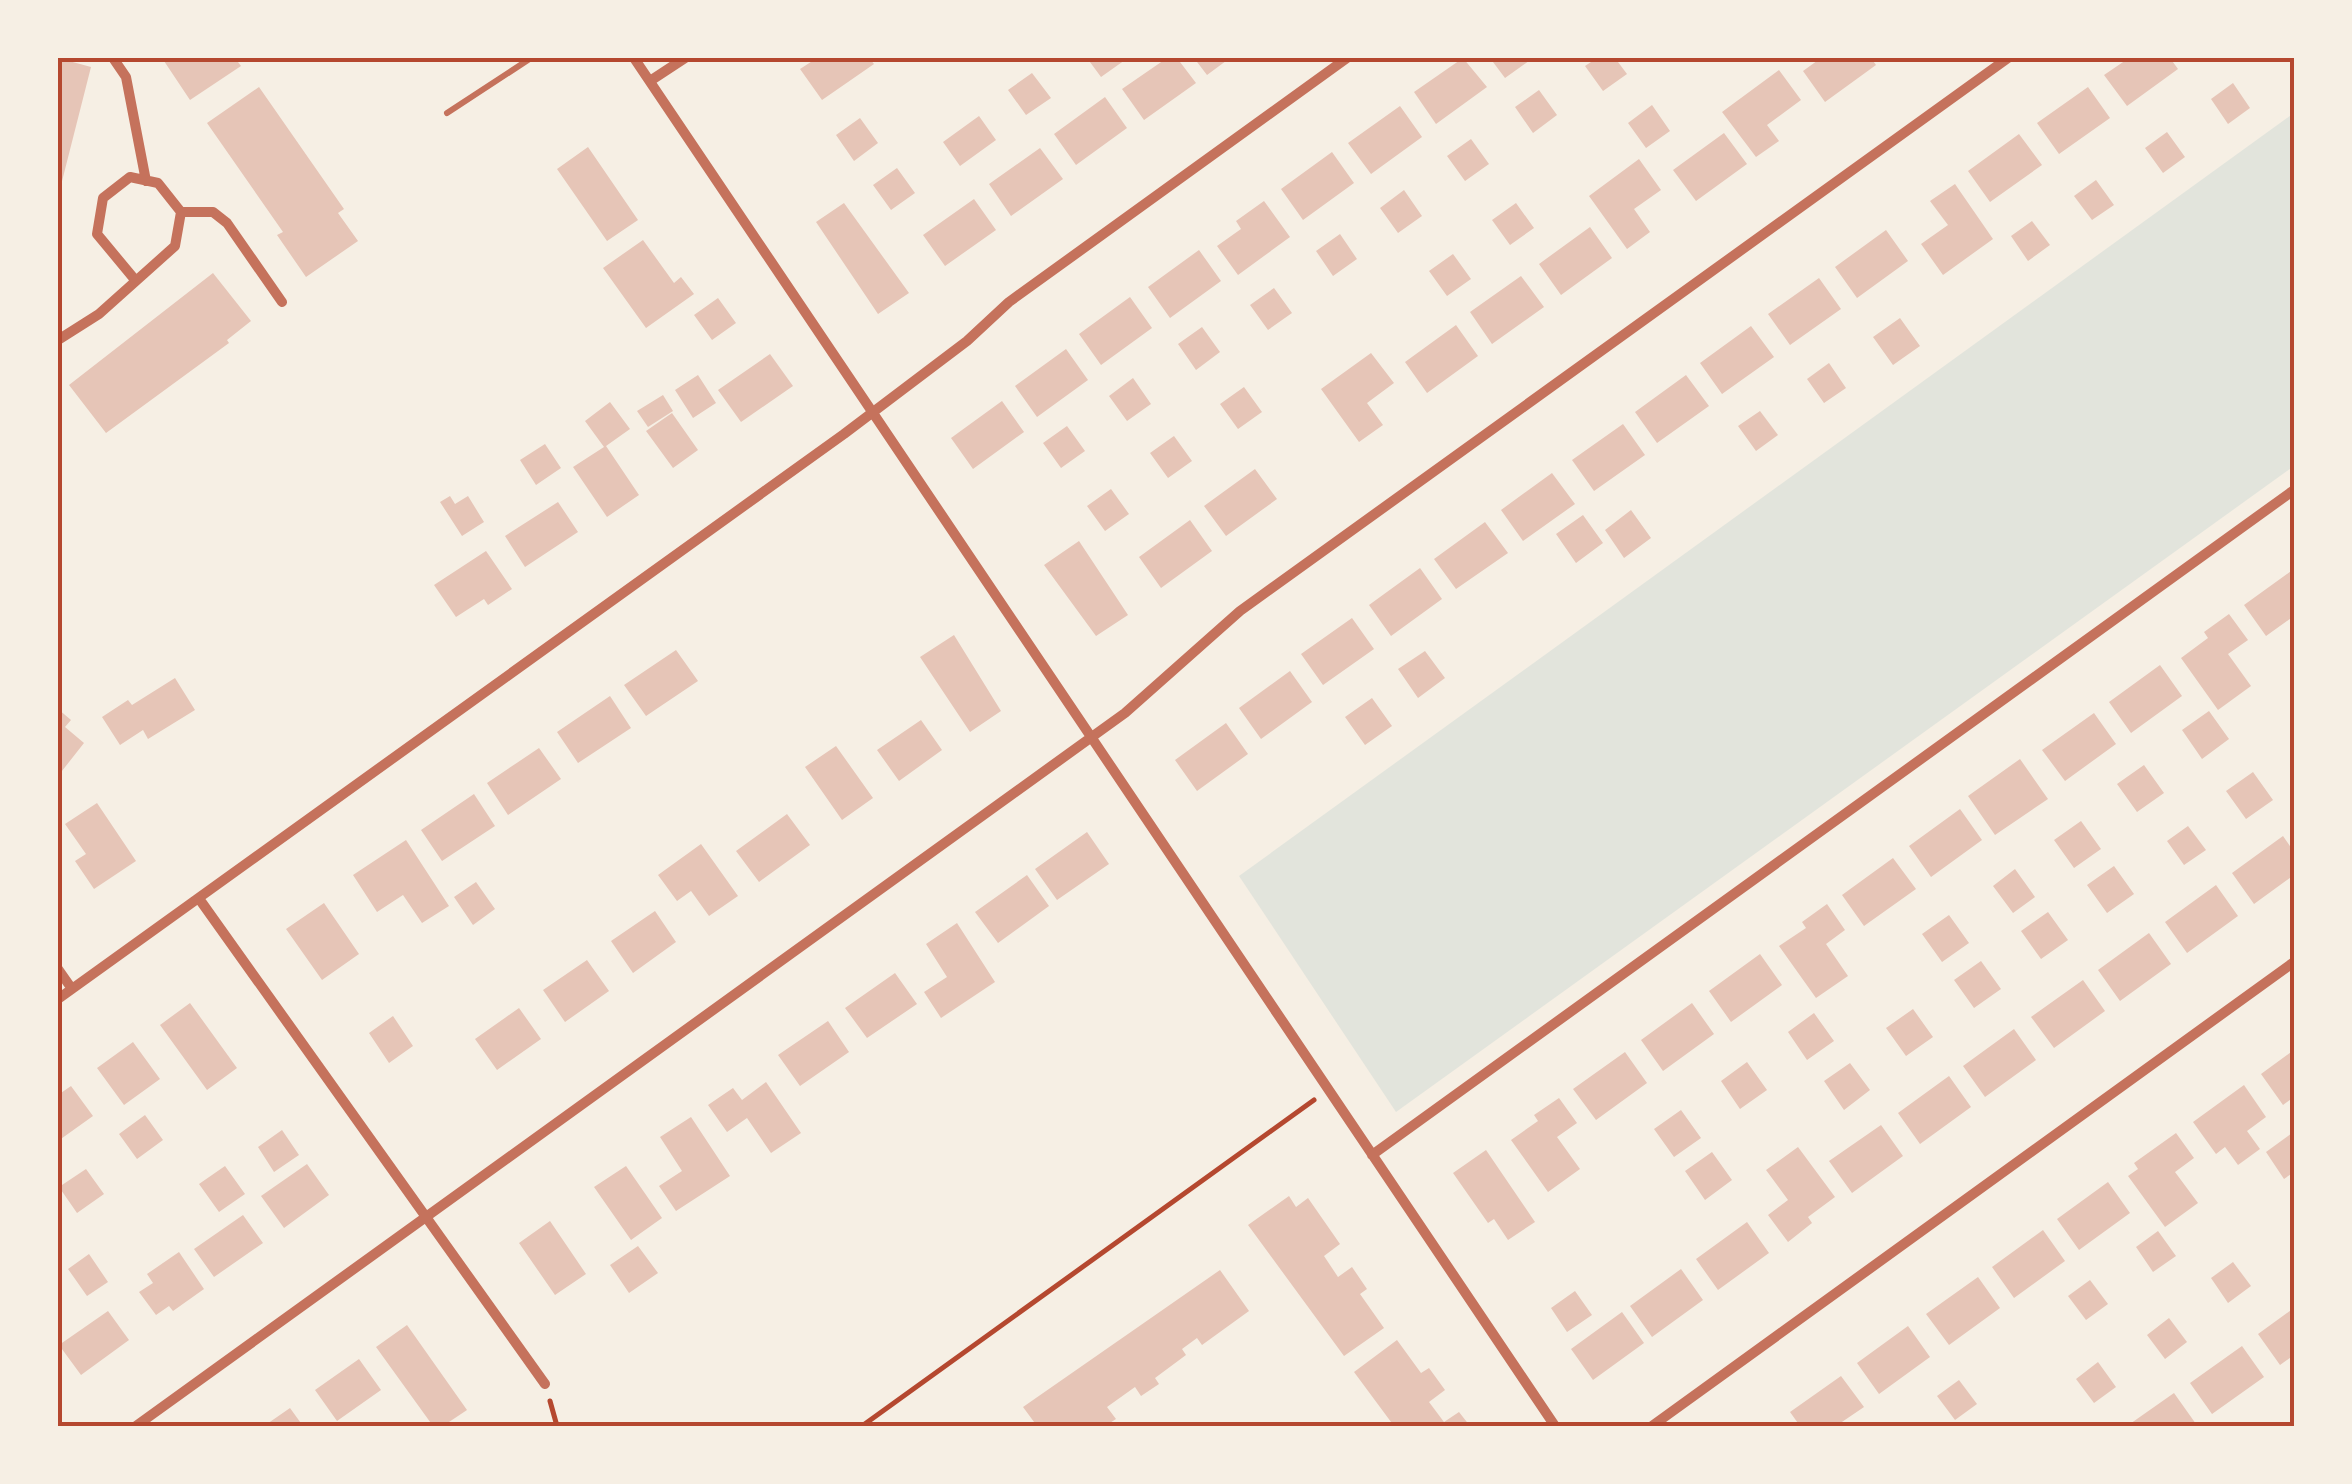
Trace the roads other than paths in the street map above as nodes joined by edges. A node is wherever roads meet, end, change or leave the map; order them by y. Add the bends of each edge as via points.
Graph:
1 (113, 58) edge
2 (532, 58) edge
3 (634, 58) edge
4 (685, 58) edge
5 (1347, 58) edge
6 (2008, 58) edge
7 (650, 82) junction
8 (447, 113) dead end
9 (146, 181) junction
10 (181, 212) junction
11 (136, 281) junction
12 (282, 302) dead end
13 (58, 340) edge
14 (873, 412) junction
15 (2294, 490) edge
16 (1090, 736) junction
17 (200, 900) junction
18 (2294, 962) edge
19 (58, 969) edge
20 (72, 989) junction
21 (58, 1000) edge
22 (1372, 1155) junction
23 (426, 1218) junction
24 (545, 1384) road end
25 (136, 1426) edge
26 (1555, 1426) edge
27 (1652, 1426) edge

1 - 9 street via 126,77
2 - 8 lane
3 - 7 street
4 - 7 street
5 - 14 street via 1009,302
6 - 16 street via 1240,611 1125,714
7 - 14 street
9 - 10 street via 158,184
9 - 11 street via 130,177 103,198 97,234
10 - 11 street via 175,246
10 - 12 street via 213,212 228,223
11 - 13 street
14 - 16 street
14 - 17 street
15 - 22 street
16 - 22 street
16 - 23 street
17 - 20 street
17 - 23 street
18 - 27 street
19 - 20 street
20 - 21 street
22 - 26 street
23 - 24 street
23 - 25 street

